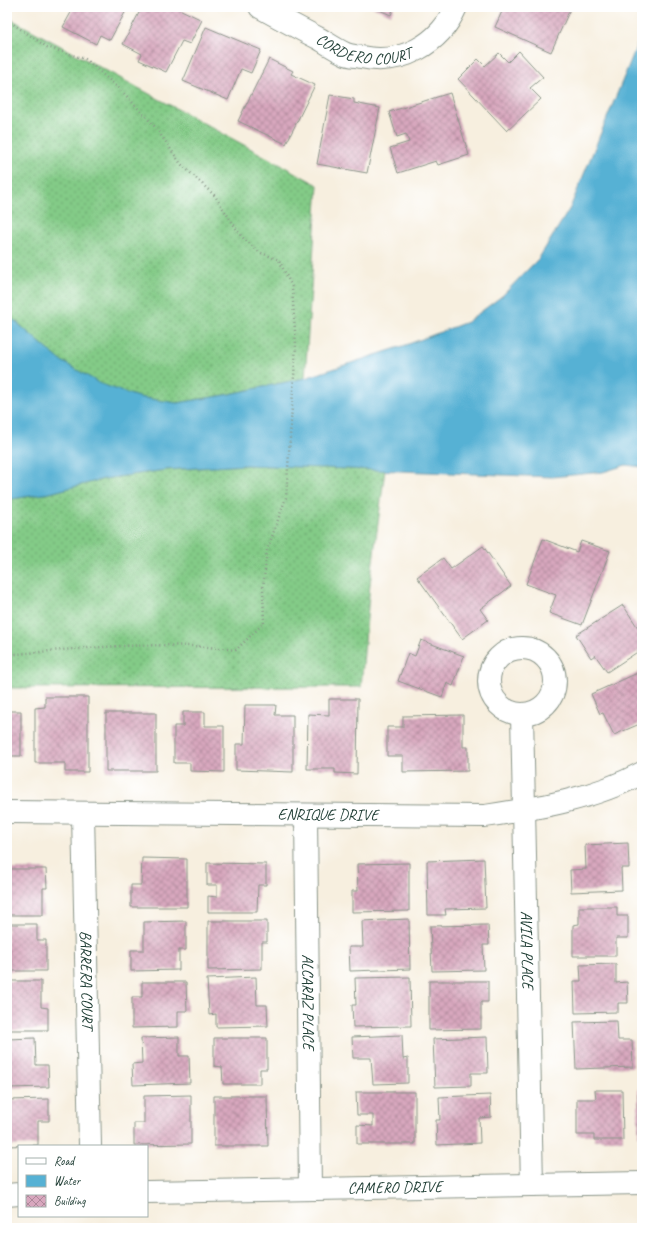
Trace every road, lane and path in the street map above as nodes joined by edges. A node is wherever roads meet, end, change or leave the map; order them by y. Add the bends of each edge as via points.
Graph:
1 (260, 7) edge
2 (456, 7) edge
3 (7, 20) edge
4 (7, 655) edge
5 (522, 714) dead end
6 (642, 773) edge
7 (525, 810) junction
8 (7, 812) edge
9 (83, 813) junction
10 (306, 815) junction
11 (90, 1145) edge
12 (642, 1183) edge
13 (532, 1185) junction
14 (310, 1189) junction
15 (148, 1192) edge
16 (18, 1194) edge
17 (7, 1195) edge

1 - 2 street, CORDERO COURT via 347,54 385,60 405,55 426,44 438,35
3 - 4 path via 48,47 85,59 122,90 156,128 181,164 215,196 241,236 259,252 279,260 292,287 296,345 286,498 267,550 263,588 264,623 236,650 208,646 127,646
5 - 7 street, AVILA PLACE
6 - 7 street, ENRIQUE DRIVE via 562,803
7 - 10 street, ENRIQUE DRIVE via 478,816
7 - 13 street, AVILA PLACE
8 - 9 street, ENRIQUE DRIVE
9 - 10 street, ENRIQUE DRIVE
9 - 11 street, BARRERA COURT
10 - 14 street, ALCARAZ PLACE
12 - 13 street, CAMERO DRIVE
13 - 14 street, CAMERO DRIVE
14 - 15 street, CAMERO DRIVE
16 - 17 street

